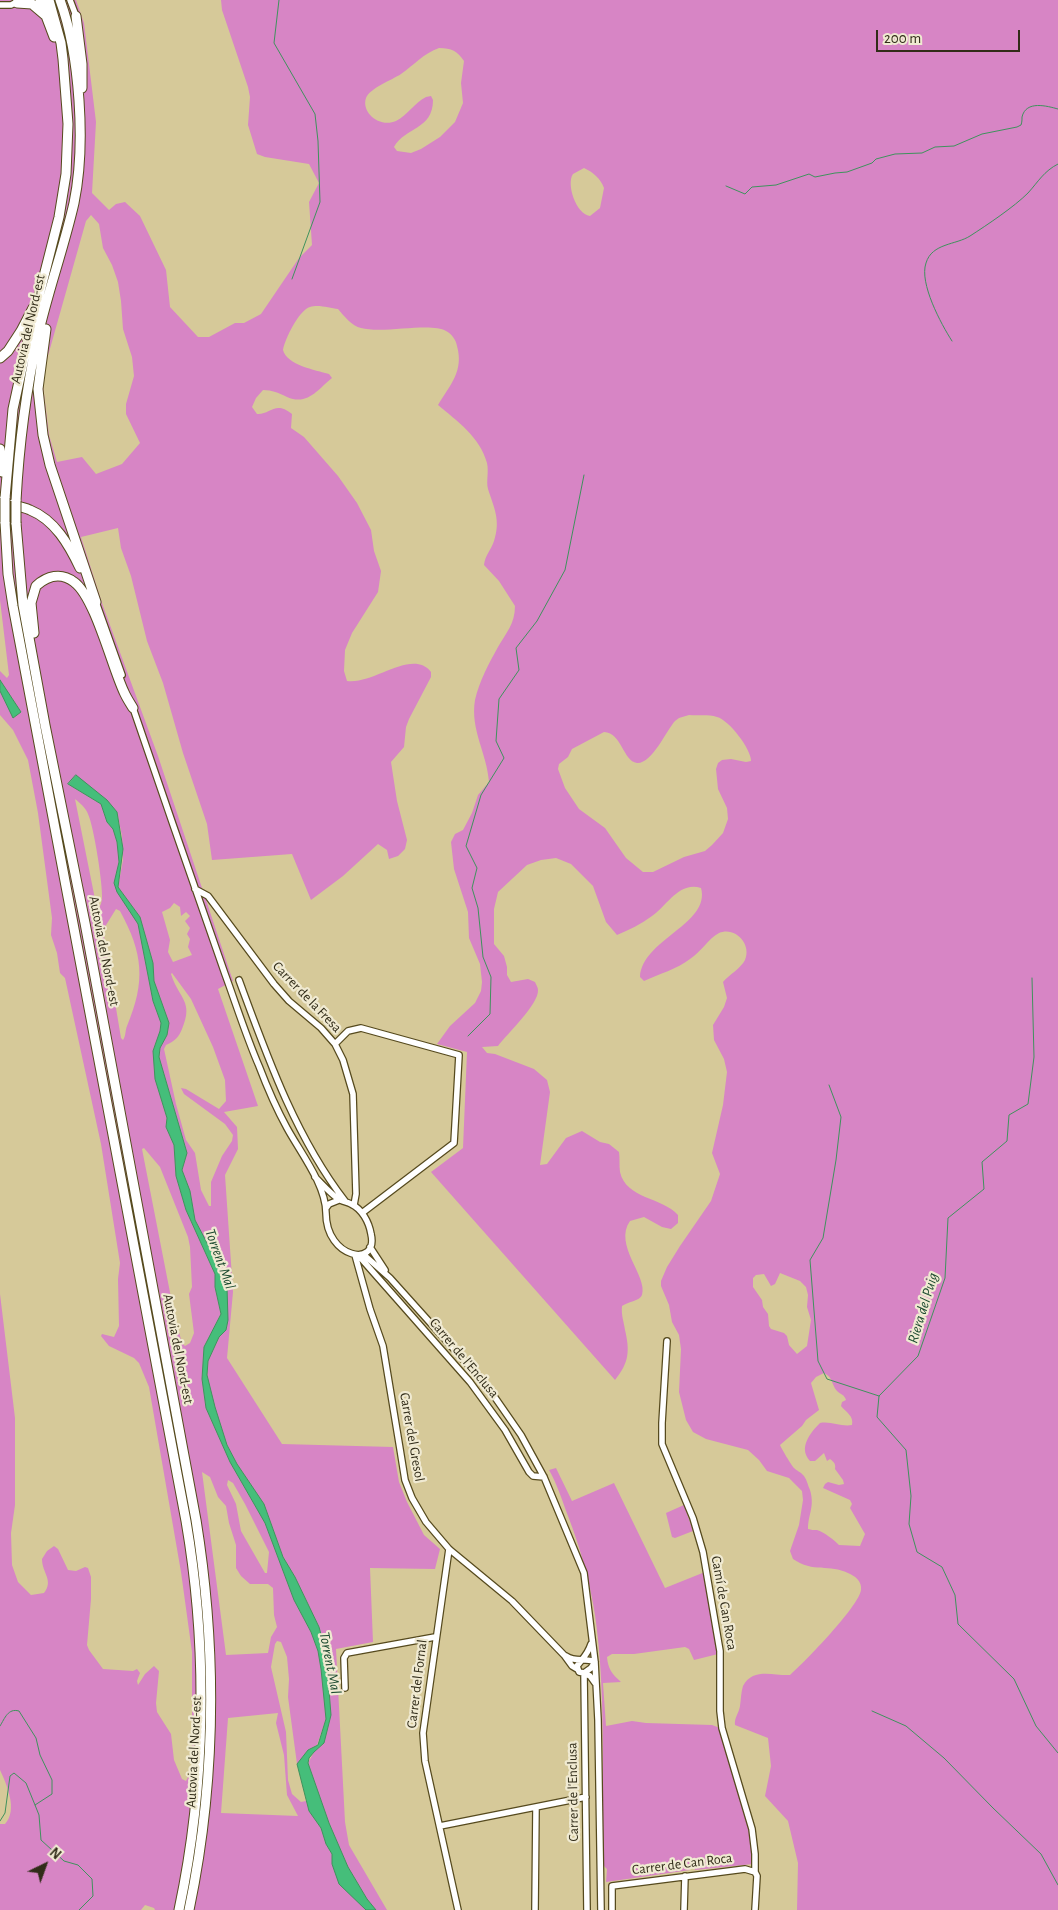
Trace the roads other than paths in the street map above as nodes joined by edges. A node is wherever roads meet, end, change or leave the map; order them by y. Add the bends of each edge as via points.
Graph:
1 (40, 0) edge
2 (49, 0) edge
3 (60, 0) edge
4 (70, 0) edge
5 (75, 0) edge
6 (19, 2) edge
7 (0, 5) edge
8 (46, 16) junction
9 (76, 16) junction
10 (63, 59) junction
11 (81, 153) junction
12 (52, 286) junction
13 (37, 304) junction
14 (0, 358) edge
15 (0, 450) edge
16 (3, 498) edge
17 (96, 602) junction
18 (33, 653) junction
19 (133, 708) junction
20 (195, 889) junction
21 (239, 980) dead end
22 (335, 1044) junction
23 (315, 1178) junction
24 (342, 1200) junction
25 (354, 1205) junction
26 (326, 1208) junction
27 (362, 1213) junction
28 (370, 1247) junction
29 (359, 1255) junction
30 (390, 1278) junction
31 (668, 1341) dead end
32 (544, 1477) junction
33 (449, 1549) junction
34 (435, 1637) junction
35 (592, 1639) junction
36 (564, 1655) junction
37 (582, 1661) junction
38 (594, 1662) junction
39 (577, 1669) junction
40 (584, 1673) junction
41 (596, 1685) junction
42 (345, 1688) dead end
43 (586, 1797) junction
44 (536, 1807) junction
45 (440, 1826) junction
46 (755, 1872) junction
47 (685, 1876) junction
48 (179, 1910) edge
49 (189, 1910) edge
50 (458, 1910) edge
51 (535, 1910) edge
52 (587, 1910) edge
53 (601, 1910) edge
54 (612, 1910) edge
55 (684, 1910) edge
56 (755, 1910) edge

1 - 8 highway
2 - 10 highway, Autovia del Nord-est
3 - 11 highway, Autovia del Nord-est via 75,65
4 - 9 street
5 - 9 street
6 - 7 street
6 - 8 highway via 32,4
8 - 10 highway via 57,53
9 - 11 highway via 82,64
10 - 13 highway, Autovia del Nord-est via 68,124 66,174 59,217
11 - 12 highway, Autovia del Nord-est via 74,203
12 - 17 highway via 55,293 44,336 38,389 43,435
12 - 18 highway, Autovia del Nord-est, bridge via 24,409 16,500 23,605
13 - 14 highway via 8,351
13 - 16 highway, Autovia del Nord-est via 13,409
15 - 16 highway
16 - 17 highway via 41,515 55,528 78,563
16 - 48 highway, Autovia del Nord-est, bridge via 13,606 182,1502 194,1581 201,1674 200,1738 191,1837
17 - 19 street
18 - 19 highway via 31,603 36,586 48,577 57,576 74,582 90,606
18 - 49 highway, Autovia del Nord-est via 202,1556 210,1640 209,1777
19 - 20 street
20 - 22 street, Carrer de la Fresa via 208,896 289,1001
20 - 23 street via 259,1066 286,1126
21 - 24 street via 285,1099
22 - 25 street, Carrer de la Fresa via 349,1077 352,1094
22 - 27 street via 348,1031 362,1028 459,1056 454,1143
23 - 24 street
23 - 26 street
24 - 25 street
24 - 26 street
25 - 27 street
26 - 29 street via 326,1221 332,1238 340,1247
27 - 28 street via 372,1234
28 - 29 street
28 - 30 street
29 - 30 street
29 - 32 street, Carrer de l'Enclusa via 470,1382 505,1430 529,1472 533,1476
29 - 33 street, Carrer del Gresol via 370,1310 384,1346 406,1480 426,1522
30 - 32 street via 487,1386 521,1435
31 - 46 street, Camí de Can Roca via 662,1444 693,1518 702,1552 720,1651 722,1728 752,1829
32 - 35 street via 584,1573
33 - 34 street, Carrer del Fornal
33 - 36 street, Carrer del Gresol via 512,1601
34 - 42 street via 347,1653 344,1658
34 - 45 street, Carrer del Fornal via 423,1732 425,1761
35 - 37 street
35 - 38 street
36 - 37 street
36 - 39 street, Carrer del Gresol
37 - 38 street
37 - 39 street
38 - 40 street
38 - 41 street
39 - 40 street, Carrer del Gresol
40 - 41 street, Carrer del Gresol
40 - 43 street, Carrer de l'Enclusa
41 - 53 street
43 - 44 street
43 - 52 street, Carrer de l'Enclusa
44 - 45 street
44 - 51 street
45 - 50 street, Carrer del Fornal
46 - 47 street, Carrer de Can Roca via 745,1869
46 - 56 street, Camí de Can Roca
47 - 54 street, Carrer de Can Roca via 612,1886
47 - 55 street

